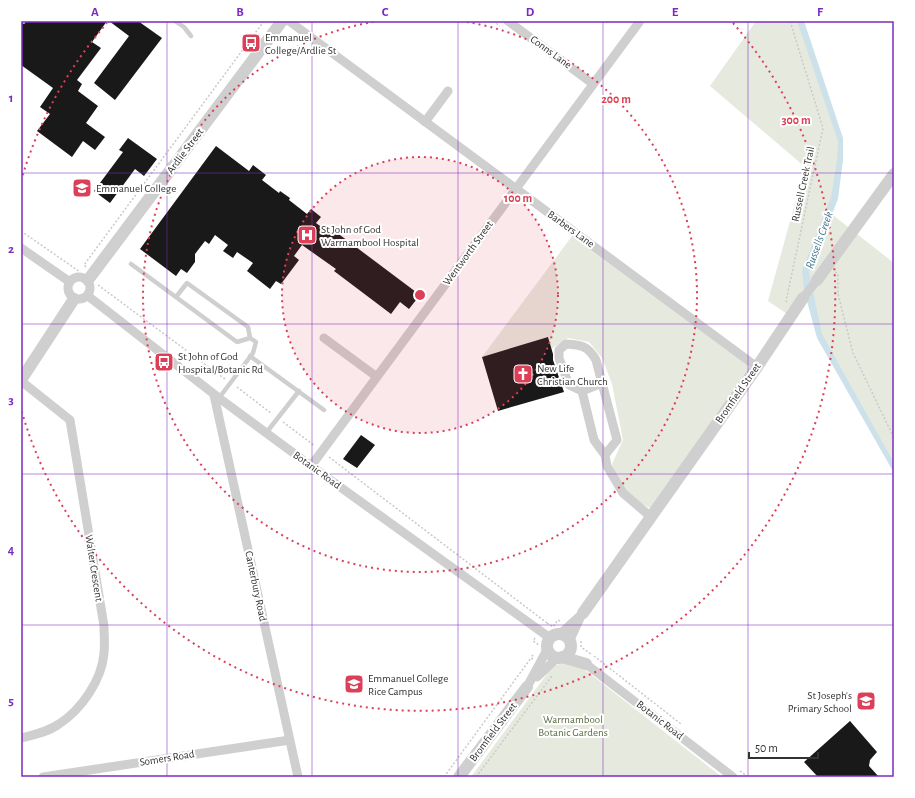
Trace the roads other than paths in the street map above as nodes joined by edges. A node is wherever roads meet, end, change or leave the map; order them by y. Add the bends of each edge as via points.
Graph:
1 (175, 21) edge
2 (282, 21) edge
3 (289, 21) edge
4 (508, 21) edge
5 (640, 21) edge
6 (191, 36) dead end
7 (593, 84) junction
8 (448, 91) dead end
9 (425, 122) junction
10 (894, 174) edge
11 (516, 189) junction
12 (21, 248) edge
13 (131, 264) dead end
14 (90, 277) junction
15 (817, 280) joint
16 (70, 282) junction
17 (88, 296) junction
18 (176, 297) junction
19 (74, 298) junction
20 (803, 298) joint
21 (250, 338) junction
22 (324, 338) dead end
23 (250, 356) junction
24 (757, 367) junction
25 (377, 377) junction
26 (21, 380) edge
27 (602, 383) junction
28 (299, 391) junction
29 (582, 391) junction
30 (217, 397) junction
31 (324, 410) dead end
32 (266, 433) junction
33 (605, 455) junction
34 (311, 466) junction
35 (650, 517) junction
36 (583, 613) joint
37 (560, 642) junction
38 (560, 657) junction
39 (586, 664) junction
40 (527, 687) junction
41 (21, 738) edge
42 (290, 740) junction
43 (44, 777) edge
44 (298, 777) edge
45 (459, 777) edge
46 (733, 777) edge

1 - 6 lane
2 - 14 street, Ardlie Street
3 - 9 street, Barbers Lane
4 - 7 street, Conns Lane
5 - 7 street, Wentworth Street
7 - 11 street, Wentworth Street
8 - 9 street
9 - 11 street, Barbers Lane
10 - 15 street, Bromfield Street
11 - 24 street, Barbers Lane
11 - 25 street, Wentworth Street
12 - 16 street
13 - 18 lane
14 - 16 street via 78,277
14 - 17 street via 91,290
15 - 20 street, Bromfield Street
16 - 19 street via 69,293
17 - 19 street via 82,300
17 - 30 street, Botanic Road
18 - 21 lane via 237,342
18 - 21 lane via 186,283 248,326
19 - 26 street
20 - 24 street, Bromfield Street
21 - 23 lane via 256,342
22 - 25 street
23 - 28 lane
23 - 30 lane via 231,383
24 - 35 street, Bromfield Street
25 - 34 street, Wentworth Street
26 - 41 street, Walter Crescent via 70,420 104,626 104,654 99,674 90,692 74,711 58,725
27 - 29 street
27 - 29 street via 596,360 590,350 579,345 566,344 559,350 559,358 569,385
27 - 33 street via 617,440
28 - 31 lane
28 - 32 lane
29 - 33 street via 594,440
30 - 32 street, Botanic Road
30 - 42 street, Canterbury Road
32 - 34 street, Botanic Road
33 - 35 street via 607,466 623,493
34 - 37 street, Botanic Road
35 - 36 street, Bromfield Street
36 - 37 street, Bromfield Street
37 - 38 street via 568,654
37 - 38 street via 551,654
37 - 39 street, Botanic Road
37 - 40 street, Bromfield Street
38 - 39 street, Botanic Road
38 - 40 street, Bromfield Street
39 - 46 street, Botanic Road
40 - 45 street, Bromfield Street
42 - 43 street, Somers Road
42 - 44 street, Canterbury Road

